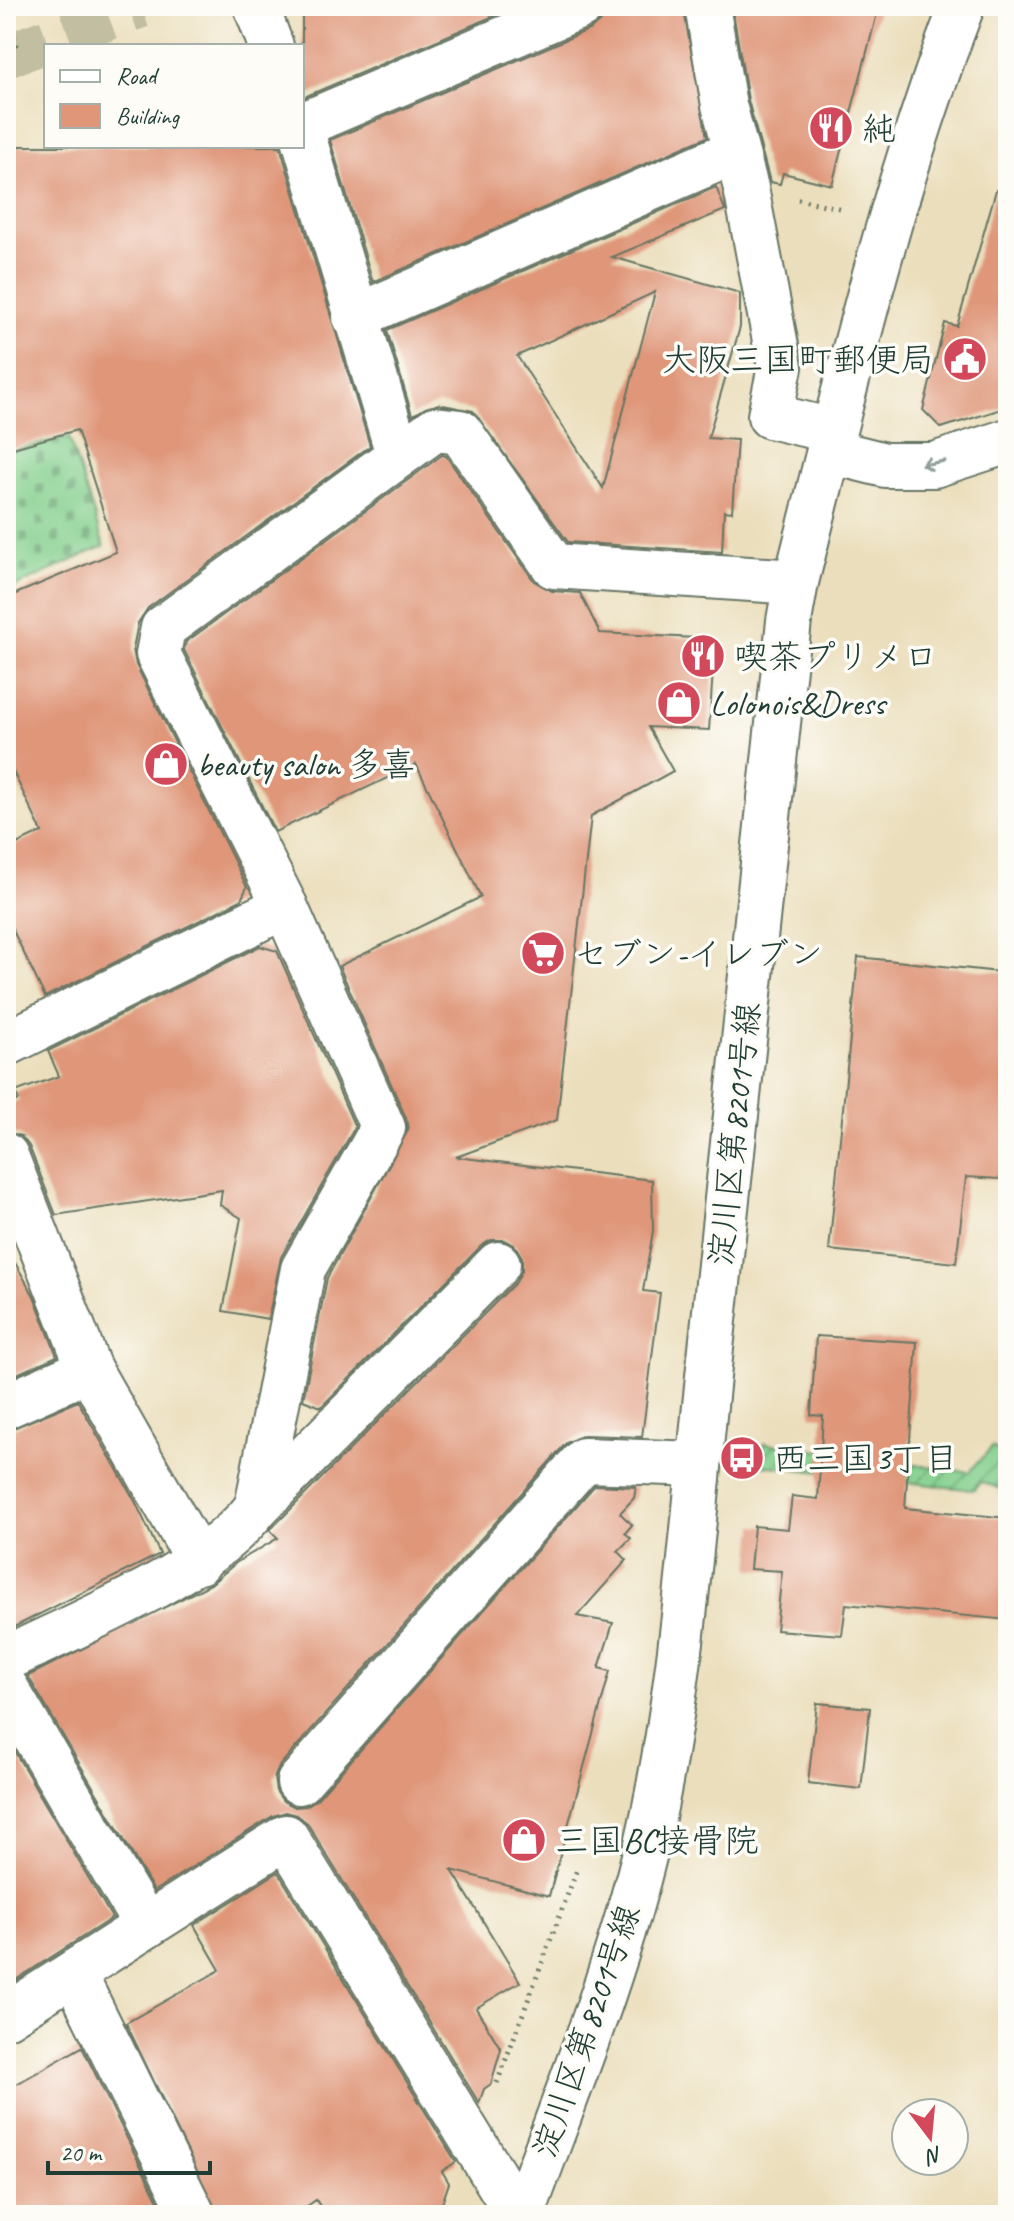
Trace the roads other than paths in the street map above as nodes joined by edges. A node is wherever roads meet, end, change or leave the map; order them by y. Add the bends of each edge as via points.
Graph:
1 (256, 6) edge
2 (581, 6) edge
3 (707, 6) edge
4 (962, 6) edge
5 (270, 44) edge
6 (304, 124) edge
7 (304, 139) edge
8 (740, 170) junction
9 (355, 317) junction
10 (831, 441) junction
11 (1008, 441) edge
12 (398, 454) junction
13 (796, 582) junction
14 (285, 906) junction
15 (6, 1044) edge
16 (6, 1156) edge
17 (14, 1200) edge
18 (498, 1264) dead end
19 (89, 1369) junction
20 (6, 1406) edge
21 (699, 1464) junction
22 (257, 1507) junction
23 (199, 1562) junction
24 (6, 1659) edge
25 (6, 1688) edge
26 (299, 1782) dead end
27 (146, 1926) junction
28 (74, 1974) junction
29 (6, 2016) edge
30 (193, 2215) edge
31 (520, 2215) edge

1 - 5 street
2 - 6 street
3 - 8 street
4 - 10 street, 淀川区第8201号線 via 925,100
7 - 9 street
8 - 9 street
8 - 10 street via 780,367 770,416
9 - 12 street
11 -> 10 street via 934,465 885,465
10 - 13 street, 淀川区第8201号線
12 - 13 street via 435,429 460,432 554,566
12 - 14 street via 163,628 158,654
13 - 21 street, 淀川区第8201号線
14 - 15 street
14 - 22 street via 383,1128 303,1269
16 - 17 street
17 - 19 street
18 - 22 street
19 - 20 street
19 - 23 street
21 - 26 street via 584,1460
21 - 31 street, 淀川区第8201号線 via 677,1667 647,1845 592,2027
22 - 23 street via 240,1529
23 - 24 street
25 - 27 street
27 - 28 street
27 - 31 street via 286,1837
28 - 29 street
28 - 30 street

